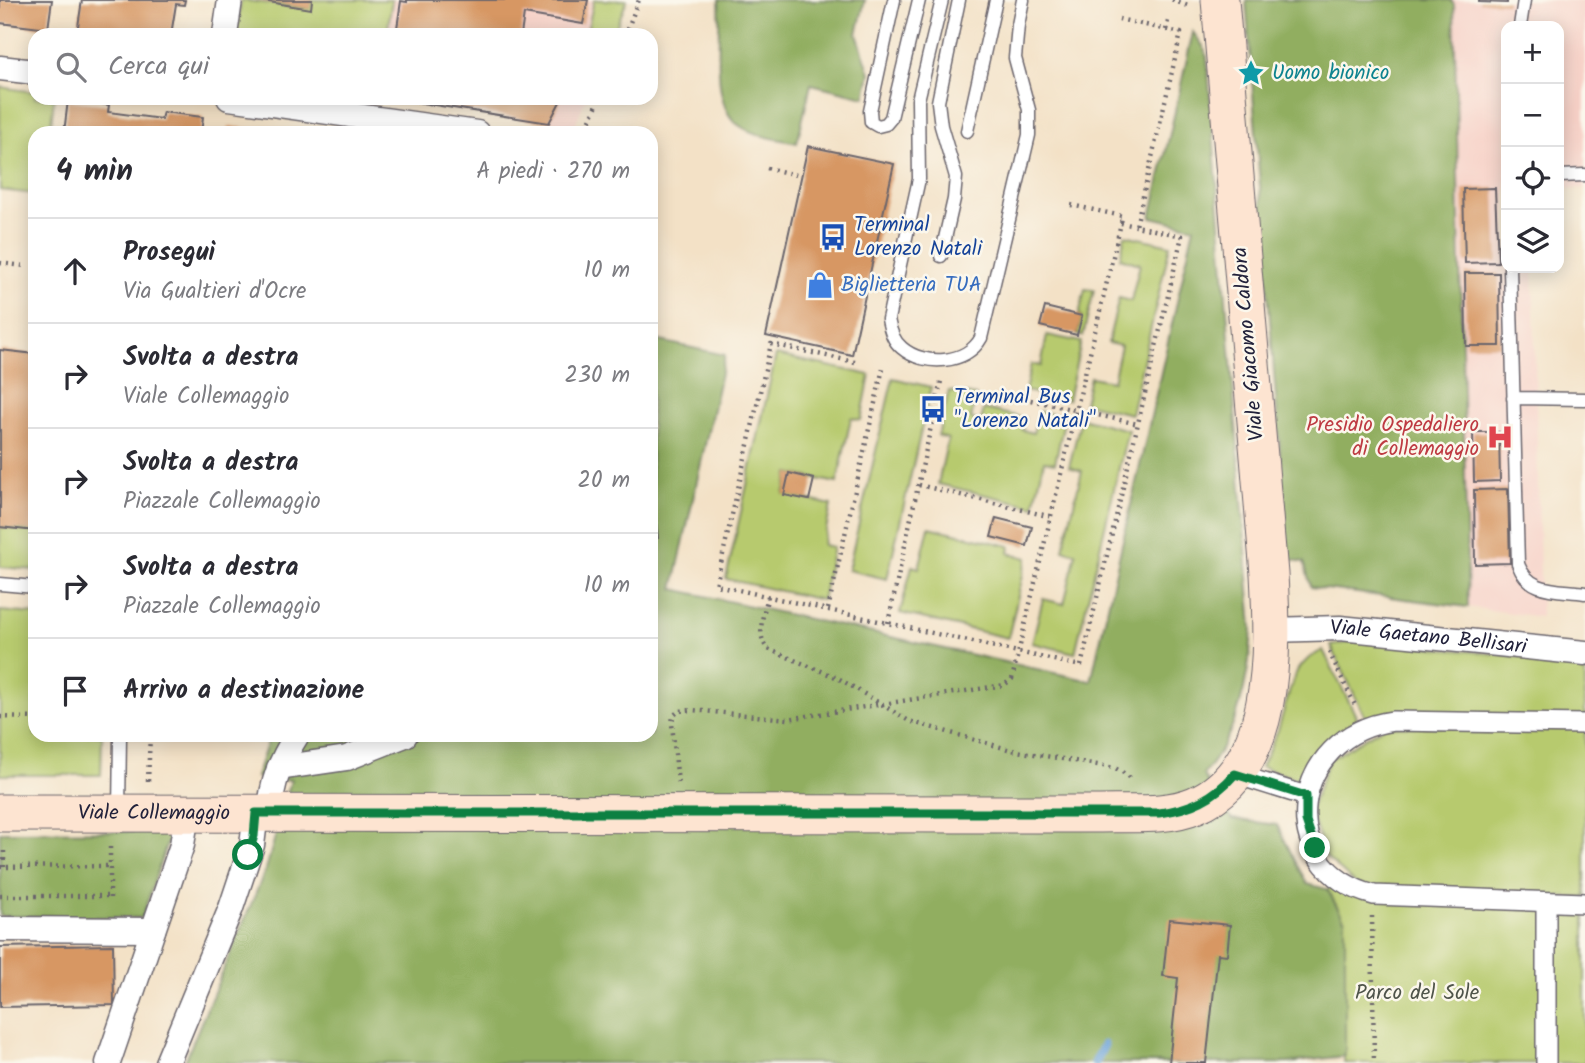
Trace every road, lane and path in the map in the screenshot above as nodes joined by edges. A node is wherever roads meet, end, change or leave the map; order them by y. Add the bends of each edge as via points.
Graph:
1 (230, 0) edge
2 (639, 0) edge
3 (894, 0) edge
4 (919, 0) edge
5 (942, 0) edge
6 (959, 0) edge
7 (996, 0) edge
8 (1023, 0) edge
9 (1220, 0) edge
10 (1524, 0) edge
11 (1182, 10) edge
12 (1119, 19) dead end
13 (1521, 21) edge
14 (226, 28) edge
15 (628, 28) edge
16 (1166, 30) junction
17 (1225, 59) junction
18 (0, 68) edge
19 (28, 71) edge
20 (279, 105) edge
21 (597, 105) edge
22 (427, 126) edge
23 (587, 126) edge
24 (967, 131) dead end
25 (767, 169) dead end
26 (1585, 175) edge
27 (801, 176) dead end
28 (1564, 176) edge
29 (1071, 205) dead end
30 (1121, 223) junction
31 (1136, 226) junction
32 (941, 256) dead end
33 (0, 263) edge
34 (24, 265) dead end
35 (1510, 273) edge
36 (855, 362) dead end
37 (883, 368) dead end
38 (942, 381) dead end
39 (1017, 397) dead end
40 (1513, 398) junction
41 (1585, 399) edge
42 (1077, 411) junction
43 (1138, 424) junction
44 (919, 485) junction
45 (1052, 517) junction
46 (0, 584) edge
47 (28, 586) edge
48 (1585, 593) edge
49 (768, 596) junction
50 (828, 610) junction
51 (888, 623) junction
52 (1271, 630) junction
53 (1326, 644) dead end
54 (1020, 652) junction
55 (1585, 653) edge
56 (881, 704) junction
57 (0, 717) edge
58 (28, 718) edge
59 (1585, 724) edge
60 (1366, 727) junction
61 (120, 742) edge
62 (150, 742) edge
63 (293, 742) edge
64 (387, 742) edge
65 (279, 768) junction
66 (1235, 774) junction
67 (149, 775) dead end
68 (1132, 782) dead end
69 (678, 786) dead end
70 (1306, 796) junction
71 (187, 813) junction
72 (263, 813) junction
73 (2, 830) edge
74 (115, 830) junction
75 (110, 866) junction
76 (2, 867) edge
77 (1352, 887) junction
78 (0, 896) edge
79 (110, 896) junction
80 (1546, 902) junction
81 (1585, 903) edge
82 (0, 929) edge
83 (110, 930) junction
84 (153, 930) junction
85 (108, 1063) edge
86 (167, 1063) edge
87 (1374, 1063) edge
88 (1546, 1063) edge

1 - 14 street
2 - 15 path
3 - 4 lane via 870,111 878,126 888,123 892,115
5 - 8 lane via 918,100 919,179 888,319 893,338 902,348 940,360 966,354 981,338 1029,135 1029,110 1015,58
6 - 32 lane via 938,102 956,177
7 - 24 lane
9 - 17 main road, Viale Giacomo Caldora
10 - 13 lane
11 - 16 path
11 - 17 main road, Viale Giacomo Caldora via 1212,24
12 - 16 path
16 - 31 path via 1181,33
17 - 52 main road, Viale Giacomo Caldora
18 - 19 street
20 - 22 street
21 - 23 path
25 - 27 path
26 - 28 lane
29 - 30 path via 1122,216
30 - 31 path
30 - 42 path
31 - 43 path via 1182,236
33 - 34 path
35 - 40 lane
36 - 49 path via 771,344 716,585
37 - 50 path
38 - 44 path
39 - 42 path
40 - 41 lane
40 - 48 lane via 1518,564 1523,577 1537,587
42 - 43 path
42 - 45 path
43 - 54 path via 1081,666
44 - 45 path
44 - 51 path
45 - 54 path
46 - 47 lane
49 - 50 path
49 - 56 path via 761,632 766,647 838,678
50 - 51 path
51 - 54 path
52 - 55 street, Viale Gaetano Bellisari via 1340,628
52 - 66 main road, Viale Collemaggio via 1262,716
53 - 60 path
54 - 56 path via 1014,676 1004,685
56 - 68 path via 909,721 1011,750 1115,768
56 - 69 path via 788,719 679,711 672,724
57 - 58 path
59 - 60 street via 1393,721
60 - 70 street via 1343,738 1322,760
61 - 74 lane
62 - 67 path
63 - 65 street
64 - 65 street via 347,758
65 - 72 street
66 - 70 street
66 - 72 main road, Viale Collemaggio via 1203,801 1159,813
70 - 77 street via 1306,821 1315,848 1331,871
71 - 72 main road, Viale Collemaggio
71 - 74 main road, Viale Collemaggio
71 - 84 street via 182,845
72 - 86 street via 231,908
73 - 74 main road, Viale Collemaggio
73 - 76 path
74 - 75 path
75 - 76 path
75 - 79 path
77 - 80 street via 1374,895
77 - 87 path via 1373,919
78 - 79 path
79 - 83 path
80 - 81 street
80 - 88 street
82 - 83 street
83 - 84 street
84 - 85 street

